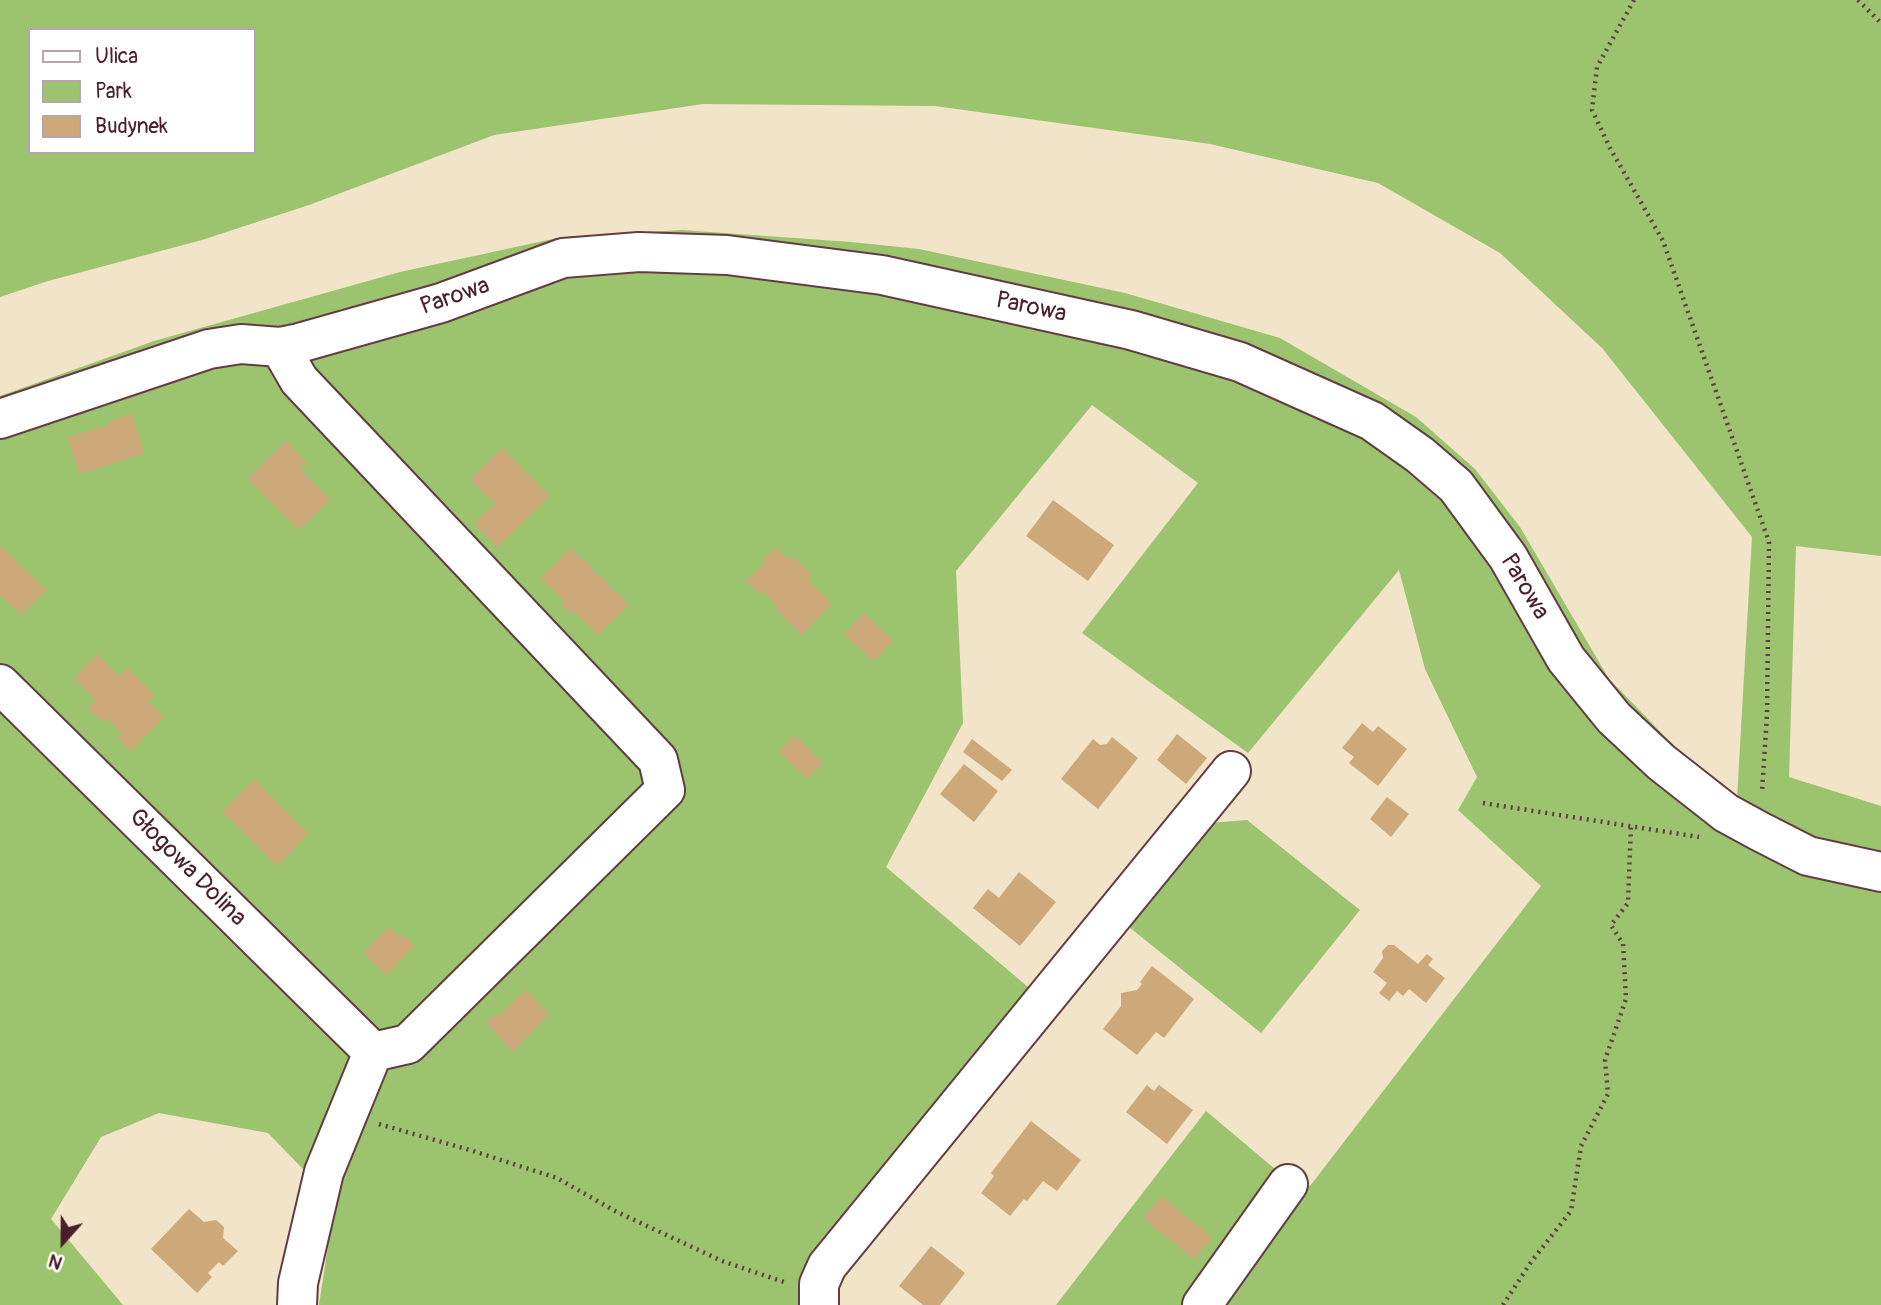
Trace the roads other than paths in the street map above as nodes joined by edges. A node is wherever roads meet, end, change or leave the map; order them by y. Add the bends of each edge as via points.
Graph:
1 (280, 347) junction
2 (0, 419) edge
3 (0, 684) edge
4 (1231, 771) dead end
5 (1881, 872) edge
6 (373, 1052) junction
7 (1288, 1184) dead end
8 (818, 1299) edge
9 (297, 1305) edge
10 (1202, 1305) edge

1 - 2 street, Parowa via 241,344 209,349
1 - 5 street, Parowa via 441,303 564,258 639,252 727,255 882,275 1131,330 1240,362 1372,421 1456,486 1508,557 1566,659 1614,718 1661,762 1726,813 1808,856
1 - 6 street via 299,380 659,760 665,790 408,1044
3 - 6 street, Głogowa Dolina
4 - 8 street via 827,1266
6 - 9 street via 324,1172
7 - 10 street

